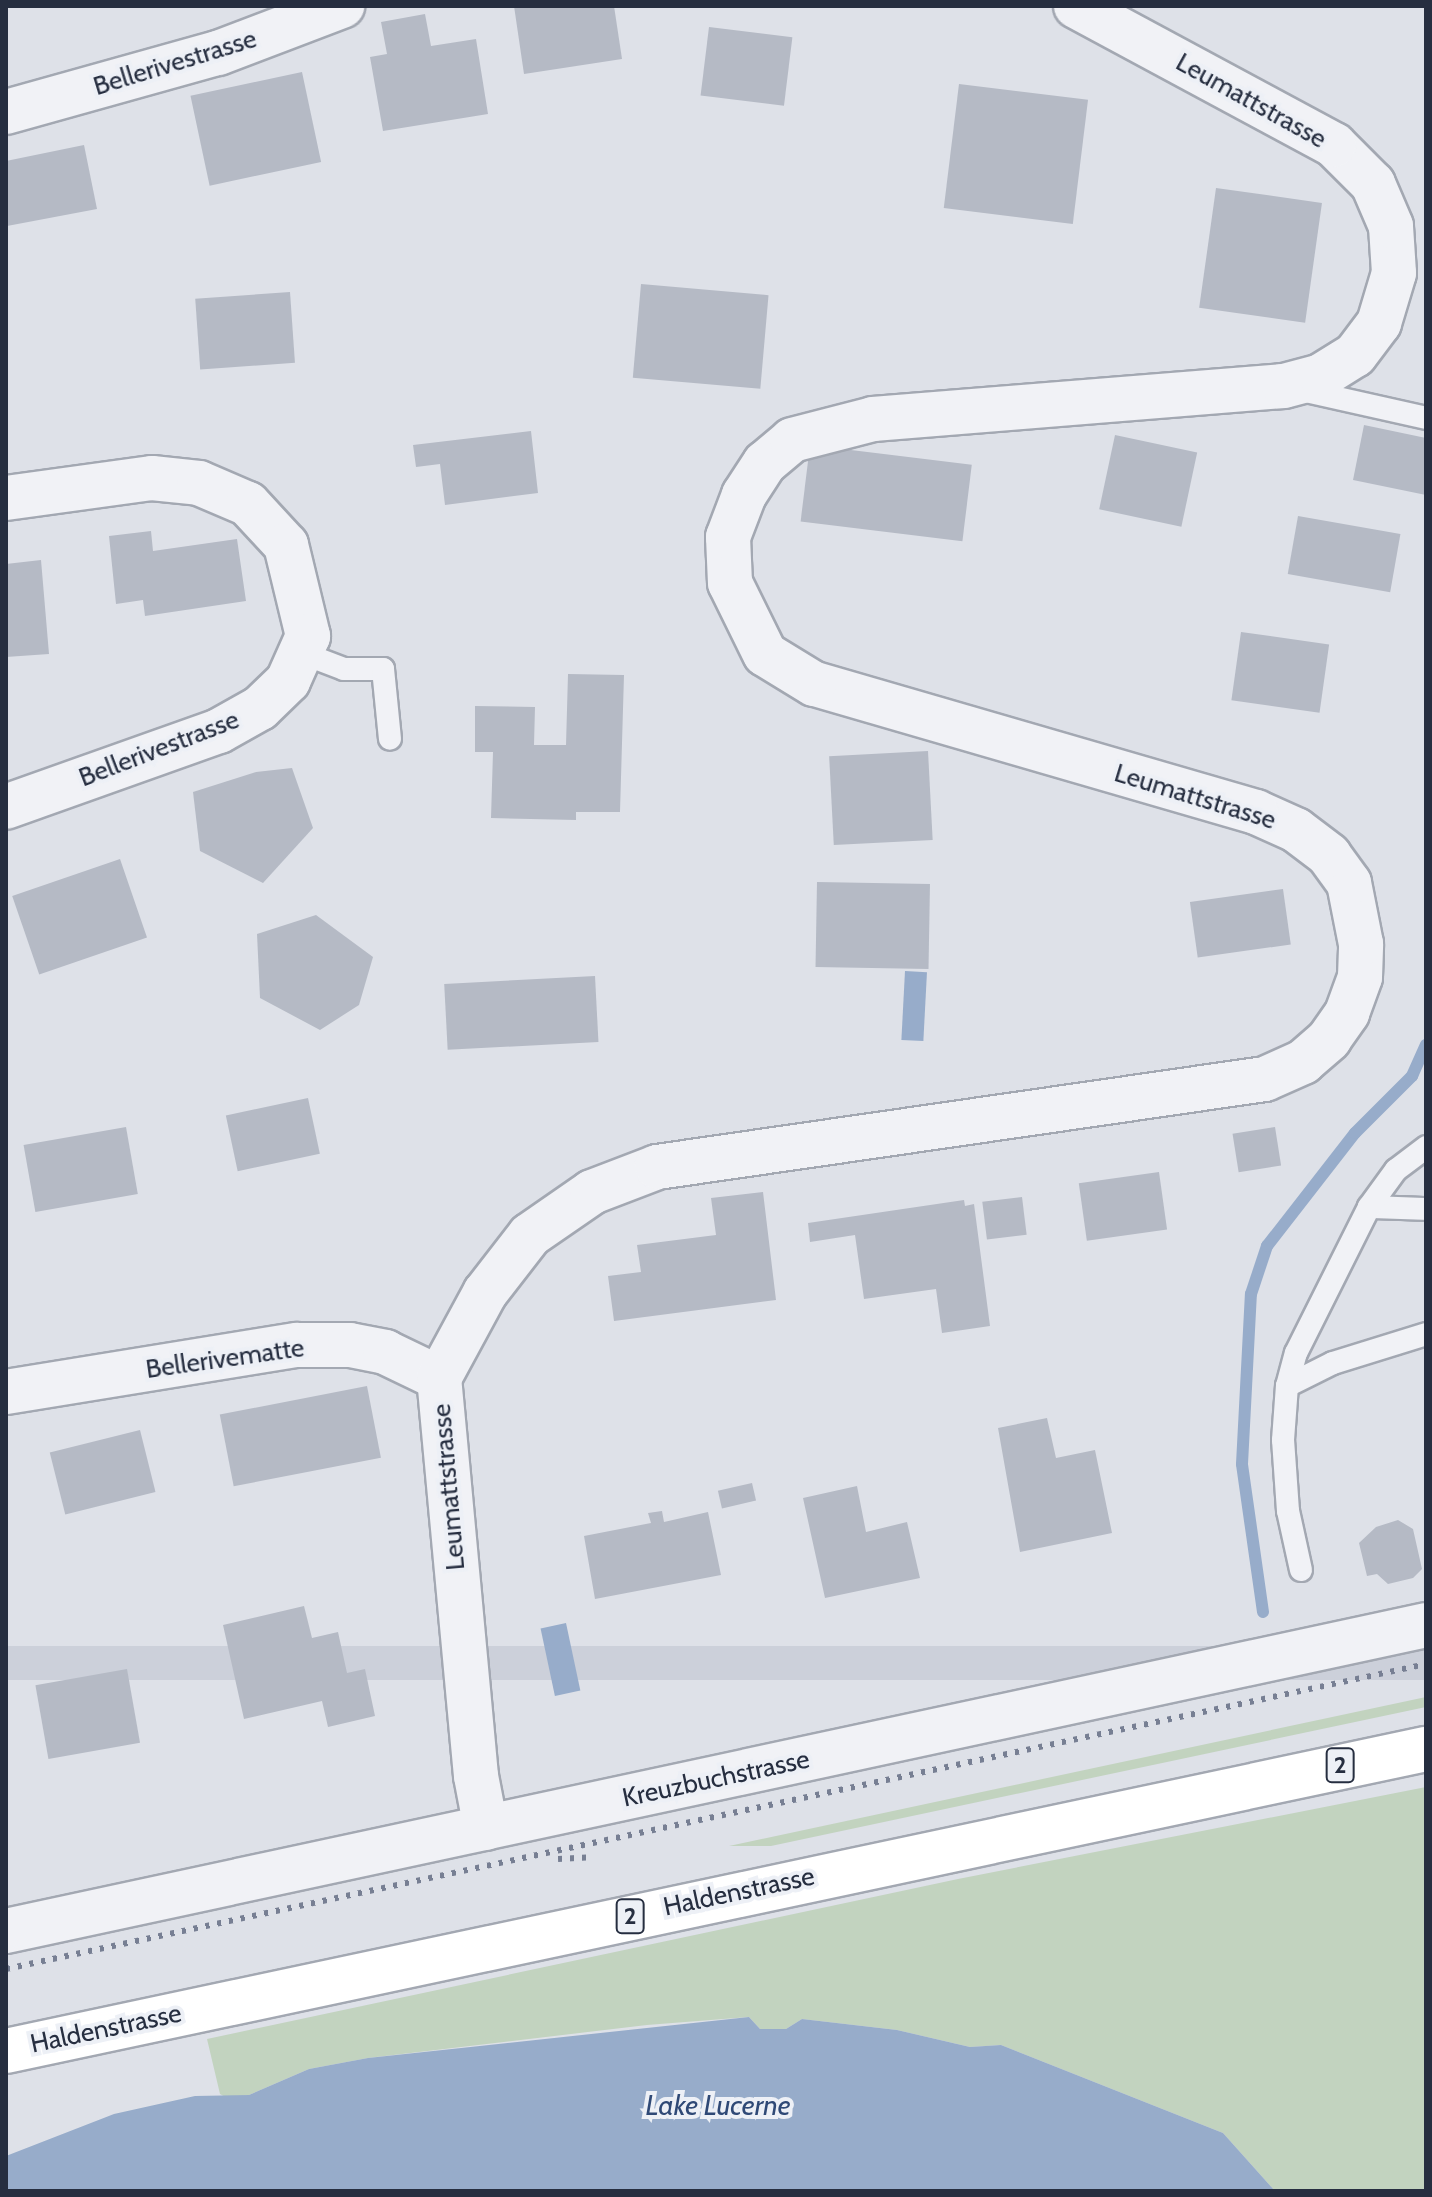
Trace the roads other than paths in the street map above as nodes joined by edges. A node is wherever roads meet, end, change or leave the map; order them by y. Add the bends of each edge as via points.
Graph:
1 (342, 6) edge
2 (1076, 6) edge
3 (6, 112) edge
4 (1284, 386) junction
5 (1426, 418) edge
6 (6, 498) edge
7 (302, 653) junction
8 (390, 739) dead end
9 (6, 807) edge
10 (1426, 1147) edge
11 (1369, 1207) junction
12 (1426, 1209) edge
13 (1426, 1334) edge
14 (439, 1378) junction
15 (1287, 1386) junction
16 (6, 1392) edge
17 (1301, 1570) dead end
18 (1426, 1625) edge
19 (1426, 1749) edge
20 (486, 1828) junction
21 (6, 1931) edge
22 (6, 2051) edge

1 - 3 street, Bellerivestrasse via 218,53
2 - 4 street, Leumattstrasse via 1334,145 1373,184 1391,226 1394,273 1379,323 1355,355 1321,376
4 - 5 lane
4 - 14 street, Leumattstrasse via 828,426 792,440 765,463 744,495 728,537 730,583 765,654 814,684 1256,812 1296,830 1329,855 1349,883 1361,944 1360,977 1347,1013 1329,1039 1303,1062 1265,1079 667,1165 622,1177 530,1235 485,1293
6 - 7 street, Bellerivestrasse via 152,478 199,483 248,504 286,545 308,636
7 - 8 lane via 344,669 383,669
7 - 9 street, Bellerivestrasse via 288,681 260,708 219,731
10 - 11 lane via 1396,1170
11 - 12 lane
11 - 15 lane via 1296,1353
13 - 15 lane via 1333,1363
14 - 16 street, Bellerivematte via 385,1352 350,1345 297,1345
14 - 20 street, Leumattstrasse via 476,1776
15 - 17 lane via 1283,1440 1288,1511
18 - 20 street, Kreuzbuchstrasse
19 - 22 main road, Haldenstrasse / 2
20 - 21 street, Kreuzbuchstrasse

